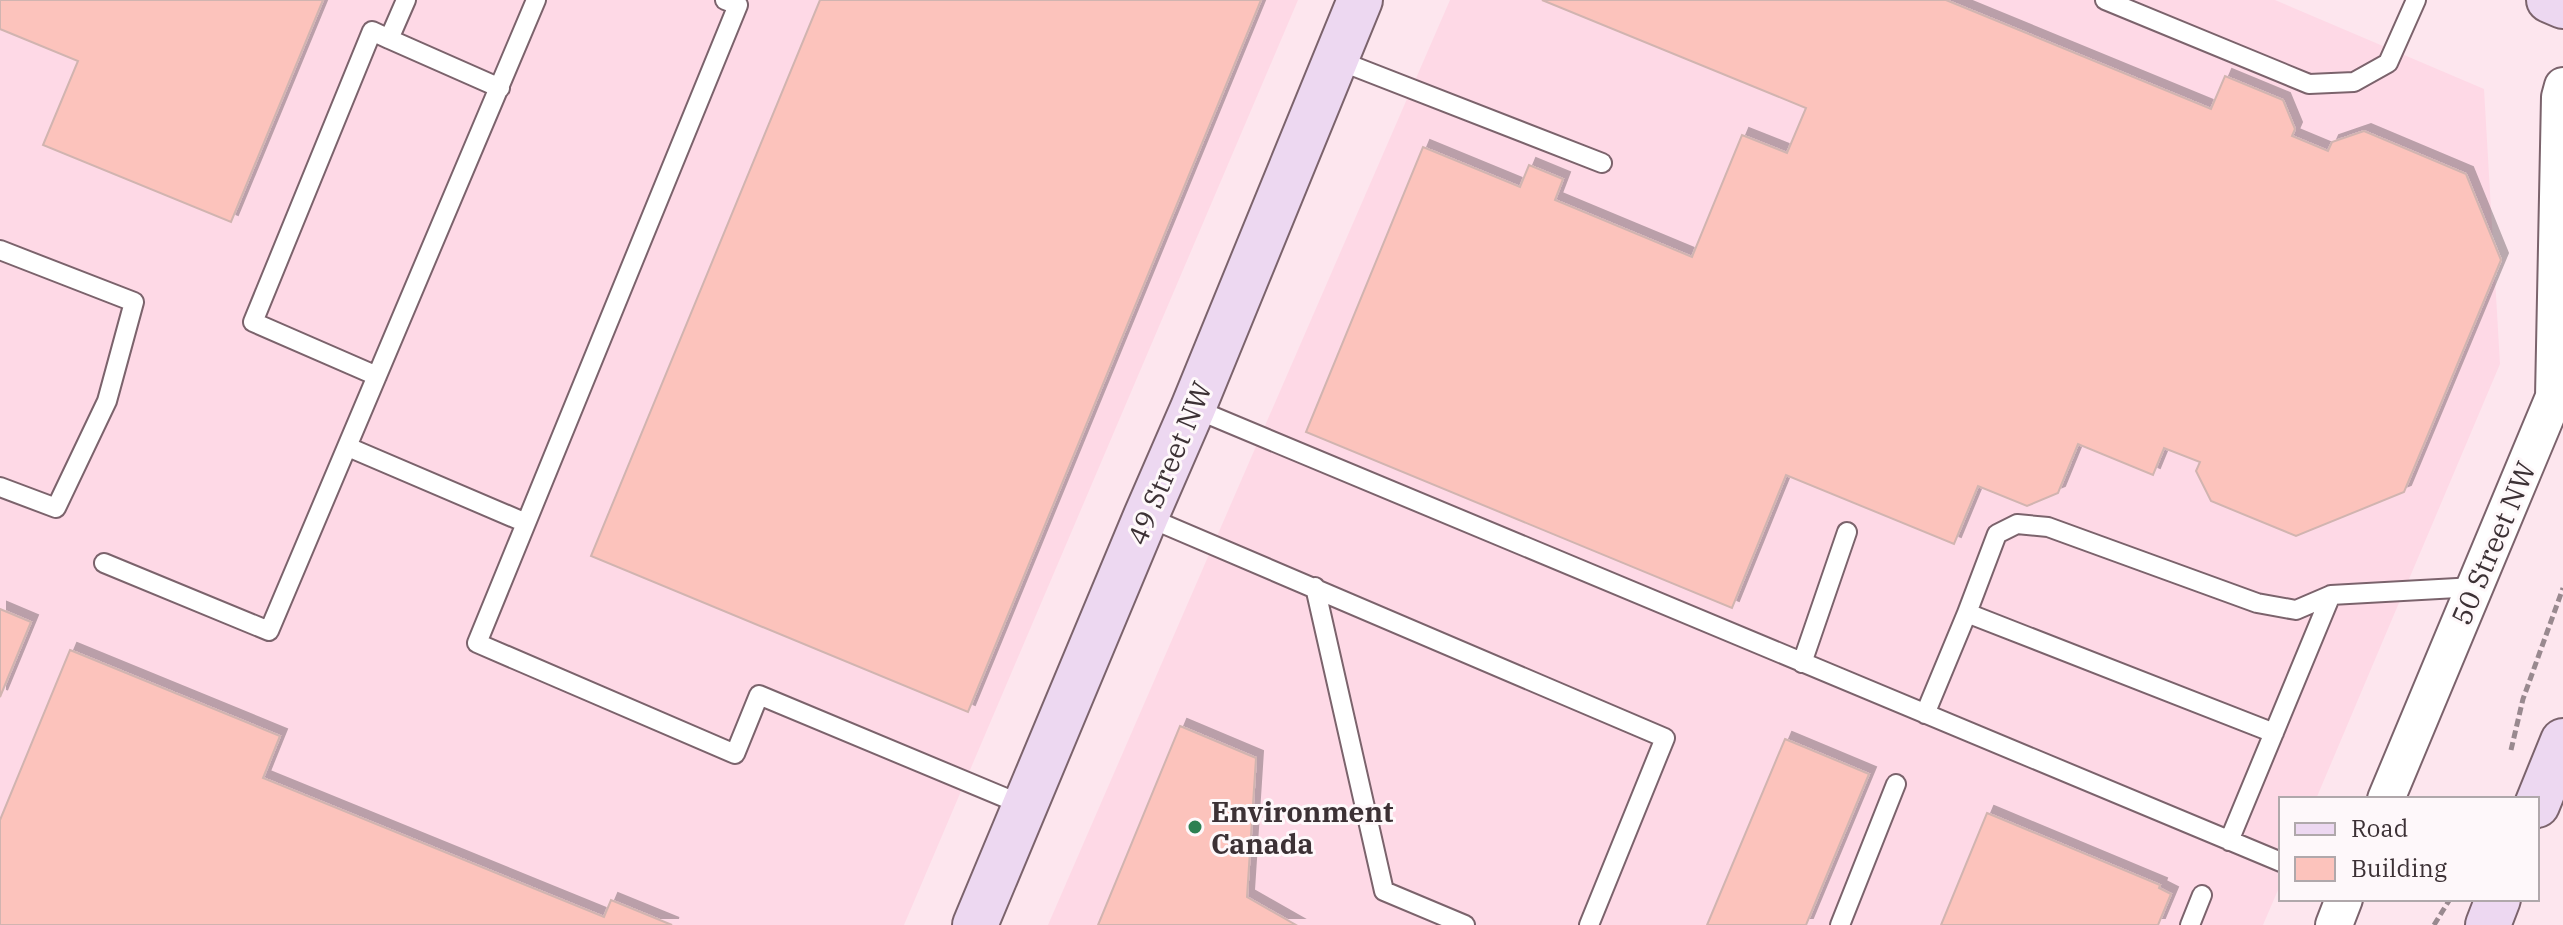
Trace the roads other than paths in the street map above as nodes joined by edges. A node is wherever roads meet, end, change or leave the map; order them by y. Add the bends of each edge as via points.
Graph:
1 (406, 0) edge
2 (536, 0) edge
3 (725, 0) edge
4 (1360, 0) edge
5 (2105, 0) edge
6 (2416, 0) edge
7 (2549, 0) edge
8 (2563, 6) edge
9 (389, 39) junction
10 (1335, 59) junction
11 (2563, 86) edge
12 (500, 88) junction
13 (1602, 163) dead end
14 (0, 250) edge
15 (377, 376) junction
16 (1193, 408) junction
17 (348, 447) junction
18 (0, 487) edge
19 (1146, 516) junction
20 (526, 523) junction
21 (1847, 532) dead end
22 (104, 563) dead end
23 (1315, 587) junction
24 (2475, 587) junction
25 (2331, 595) junction
26 (1967, 613) junction
27 (1802, 663) junction
28 (1925, 714) junction
29 (2274, 733) junction
30 (2563, 741) edge
31 (1896, 784) dead end
32 (2387, 797) edge
33 (2539, 800) edge
34 (1025, 806) junction
35 (2229, 841) junction
36 (2279, 861) edge
37 (2202, 895) dead end
38 (2343, 901) edge
39 (2497, 901) edge
40 (975, 925) edge
41 (1465, 925) edge
42 (1589, 925) edge
43 (1840, 925) edge
44 (2190, 925) edge
45 (2334, 925) edge
46 (2488, 925) edge

1 - 9 lane
2 - 12 lane
3 - 20 lane via 738,5
4 - 10 street, 49 Street NW
5 - 6 lane via 2309,84 2354,82 2388,63
7 - 8 street
9 - 12 lane
9 - 15 lane via 372,31 253,322
10 - 13 lane
10 - 16 street, 49 Street NW
11 - 24 street, 50 Street NW via 2554,397
12 - 15 lane
14 - 18 lane via 134,302 107,401 56,508
15 - 17 lane
16 - 19 street, 49 Street NW
16 - 27 lane
17 - 20 lane
17 - 22 lane via 269,631
19 - 23 lane
19 - 34 street, 49 Street NW
20 - 34 lane via 477,643 735,754 759,695
21 - 27 lane
23 - 41 lane via 1384,891
23 - 42 lane via 1665,738
24 - 25 lane
24 - 32 street, 50 Street NW
25 - 26 lane via 2296,610 2257,603 2048,527 2017,524 1997,534
25 - 29 lane
26 - 28 lane
26 - 29 lane
27 - 28 lane
28 - 35 lane
29 - 35 lane
30 - 33 street
31 - 43 lane
34 - 40 street, 49 Street NW
35 - 36 lane
37 - 44 lane
38 - 45 street
39 - 46 street

